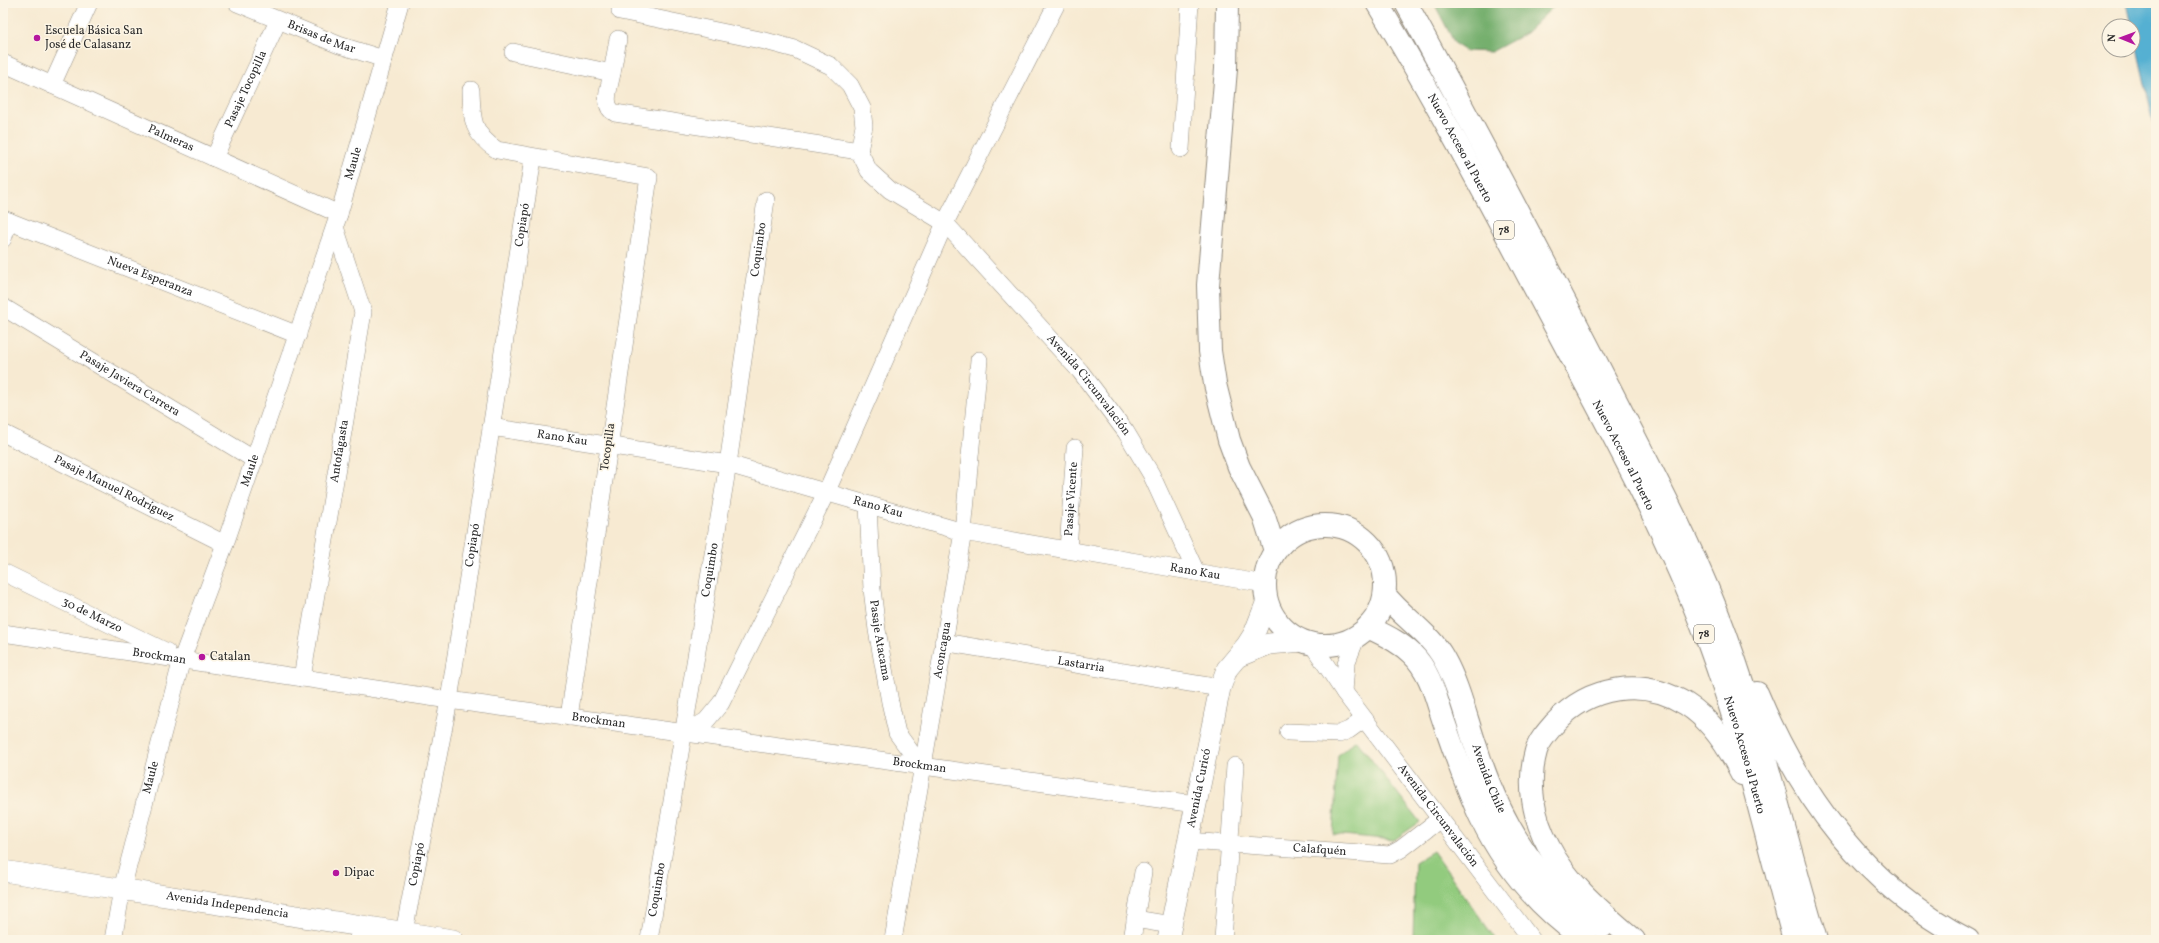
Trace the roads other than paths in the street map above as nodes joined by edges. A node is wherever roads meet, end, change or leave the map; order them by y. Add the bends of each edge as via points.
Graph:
1 (89, 3) edge
2 (237, 3) edge
3 (400, 3) edge
4 (1057, 3) edge
5 (1190, 3) edge
6 (1227, 3) edge
7 (1377, 3) edge
8 (1406, 3) edge
9 (620, 11) dead end
10 (278, 21) junction
11 (618, 38) dead end
12 (513, 52) dead end
13 (384, 59) junction
14 (3, 63) edge
15 (612, 73) junction
16 (52, 85) junction
17 (471, 90) dead end
18 (1181, 149) dead end
19 (859, 151) junction
20 (214, 158) junction
21 (533, 158) junction
22 (766, 200) dead end
23 (6, 220) edge
24 (337, 221) junction
25 (945, 223) junction
26 (3, 239) edge
27 (3, 308) edge
28 (298, 336) junction
29 (979, 360) dead end
30 (492, 427) junction
31 (3, 433) edge
32 (608, 446) junction
33 (1075, 448) dead end
34 (255, 460) junction
35 (728, 464) junction
36 (826, 493) junction
37 (868, 505) junction
38 (963, 532) junction
39 (225, 544) junction
40 (1068, 550) junction
41 (1275, 551) junction
42 (3, 572) edge
43 (1196, 572) junction
44 (1266, 592) junction
45 (1385, 595) junction
46 (1718, 612) junction
47 (1363, 632) junction
48 (3, 633) edge
49 (943, 642) junction
50 (1308, 642) junction
51 (1239, 656) junction
52 (182, 660) junction
53 (302, 678) junction
54 (1220, 688) junction
55 (1344, 692) junction
56 (449, 700) junction
57 (569, 717) junction
58 (1364, 719) junction
59 (1288, 732) dead end
60 (685, 733) junction
61 (921, 766) junction
62 (1235, 766) dead end
63 (1195, 804) junction
64 (1762, 815) junction
65 (1440, 819) junction
66 (1188, 841) junction
67 (1230, 843) junction
68 (3, 871) edge
69 (1143, 872) dead end
70 (122, 889) junction
71 (1135, 919) junction
72 (1169, 932) edge
73 (364, 934) edge
74 (416, 936) edge
75 (113, 940) edge
76 (452, 940) edge
77 (649, 940) edge
78 (893, 940) edge
79 (1132, 940) edge
80 (1223, 940) edge
81 (1532, 940) edge
82 (1585, 940) edge
83 (1623, 940) edge
84 (1634, 940) edge
85 (1794, 940) edge
86 (1816, 940) edge
87 (1968, 940) edge

1 - 16 street
2 - 10 street, Brisas de Mar
3 - 13 street, Maule
4 - 25 street
5 - 18 street
6 - 41 highway via 1226,69 1208,285 1210,351 1229,440 1239,467 1264,516
7 - 64 highway, Nuevo Acceso al Puerto / 78 via 1458,144 1648,503 1707,639
8 - 46 highway, Nuevo Acceso al Puerto / 78 via 1477,133 1664,494
9 - 19 street via 765,41 795,49 831,66 850,85 862,108 864,126
10 - 13 street, Brisas de Mar
10 - 20 street, Pasaje Tocopilla
11 - 15 street
12 - 15 street
13 - 24 street, Maule
14 - 16 street, Palmeras
15 - 19 street via 607,103 610,110 616,113
16 - 20 street, Palmeras
17 - 21 street via 476,130 484,142 497,150
19 - 25 street, Avenida Circunvalación via 869,171 890,190
20 - 24 street, Palmeras
21 - 30 street, Copiapó
21 - 32 street, Tocopilla via 649,177
22 - 35 street, Coquimbo
23 - 26 street
23 - 28 street, Nueva Esperanza
24 - 28 street, Maule
24 - 53 street, Antofagasta via 363,312
25 - 36 street
25 - 43 street, Avenida Circunvalación via 1075,366 1126,432 1150,474
27 - 34 street, Pasaje Javiera Carrera
28 - 34 street, Maule
29 - 38 street, Aconcagua
30 - 32 street, Rano Kau
30 - 56 street, Copiapó
31 - 39 street, Pasaje Manuel Rodríguez
32 - 35 street, Rano Kau
32 - 57 street, Tocopilla
33 - 40 street, Pasaje Vicente
34 - 39 street, Maule
35 - 36 street, Rano Kau
35 - 60 street, Coquimbo
36 - 37 street, Rano Kau
36 - 60 street via 722,703 706,721
37 - 38 street, Rano Kau
37 - 61 street, Pasaje Atacama via 872,589 890,702 897,733
38 - 40 street, Rano Kau
38 - 49 street, Aconcagua
39 - 52 street, Maule
40 - 43 street, Rano Kau
41 - 44 highway via 1269,562
41 - 45 highway via 1294,532 1307,527 1320,524 1348,528 1370,544 1378,555 1386,581
42 - 52 street, 30 de Marzo
43 - 44 street, Rano Kau
44 - 50 highway via 1272,614 1280,625
44 - 51 main road, Avenida Curicó via 1254,634
45 - 47 highway via 1376,618
45 - 83 highway, Avenida Chile via 1394,607 1424,633 1444,658 1488,782 1505,822 1517,841 1554,889 1594,922
46 - 86 highway, Nuevo Acceso al Puerto / 78 via 1750,708
46 - 87 highway via 1778,738 1810,796 1828,820 1885,884 1927,916
47 - 50 highway via 1335,644
47 - 55 street via 1346,664
47 - 82 highway, Avenida Chile via 1400,645 1423,667 1472,796 1502,856 1544,908
48 - 52 street, Brockman
49 - 54 street, Lastarria
49 - 61 street, Aconcagua
50 - 51 main road, Avenida Curicó via 1268,644
50 - 55 street, Avenida Circunvalación
51 - 54 main road, Avenida Curicó via 1227,668
52 - 53 street, Brockman
52 - 70 street, Maule
53 - 56 street, Brockman
54 - 63 main road, Avenida Curicó
55 - 58 street, Avenida Circunvalación
56 - 57 street, Brockman
56 - 74 street, Copiapó
57 - 60 street, Brockman
58 - 59 street via 1339,734
58 - 65 street, Avenida Circunvalación
60 - 61 street, Brockman
60 - 77 street, Coquimbo
61 - 63 street, Brockman
61 - 78 street, Aconcagua
62 - 67 street
63 - 66 main road, Avenida Curicó
64 - 84 highway via 1739,768 1720,737 1686,704 1667,695 1644,689 1622,688 1599,692 1561,716 1537,750 1532,773 1532,796 1536,814 1548,847 1569,878
64 - 85 highway, Nuevo Acceso al Puerto / 78
65 - 67 street, Calafquén via 1390,855
65 - 81 street, Avenida Circunvalación
66 - 67 street, Calafquén
66 - 72 main road, Avenida Curicó
67 - 80 street
68 - 70 main road, Avenida Independencia
69 - 71 street
70 - 73 main road, Avenida Independencia
70 - 75 street, Maule
71 - 72 street, Avenida Curicó
71 - 79 street
73 - 74 main road, Avenida Independencia
74 - 76 main road, Avenida Independencia

